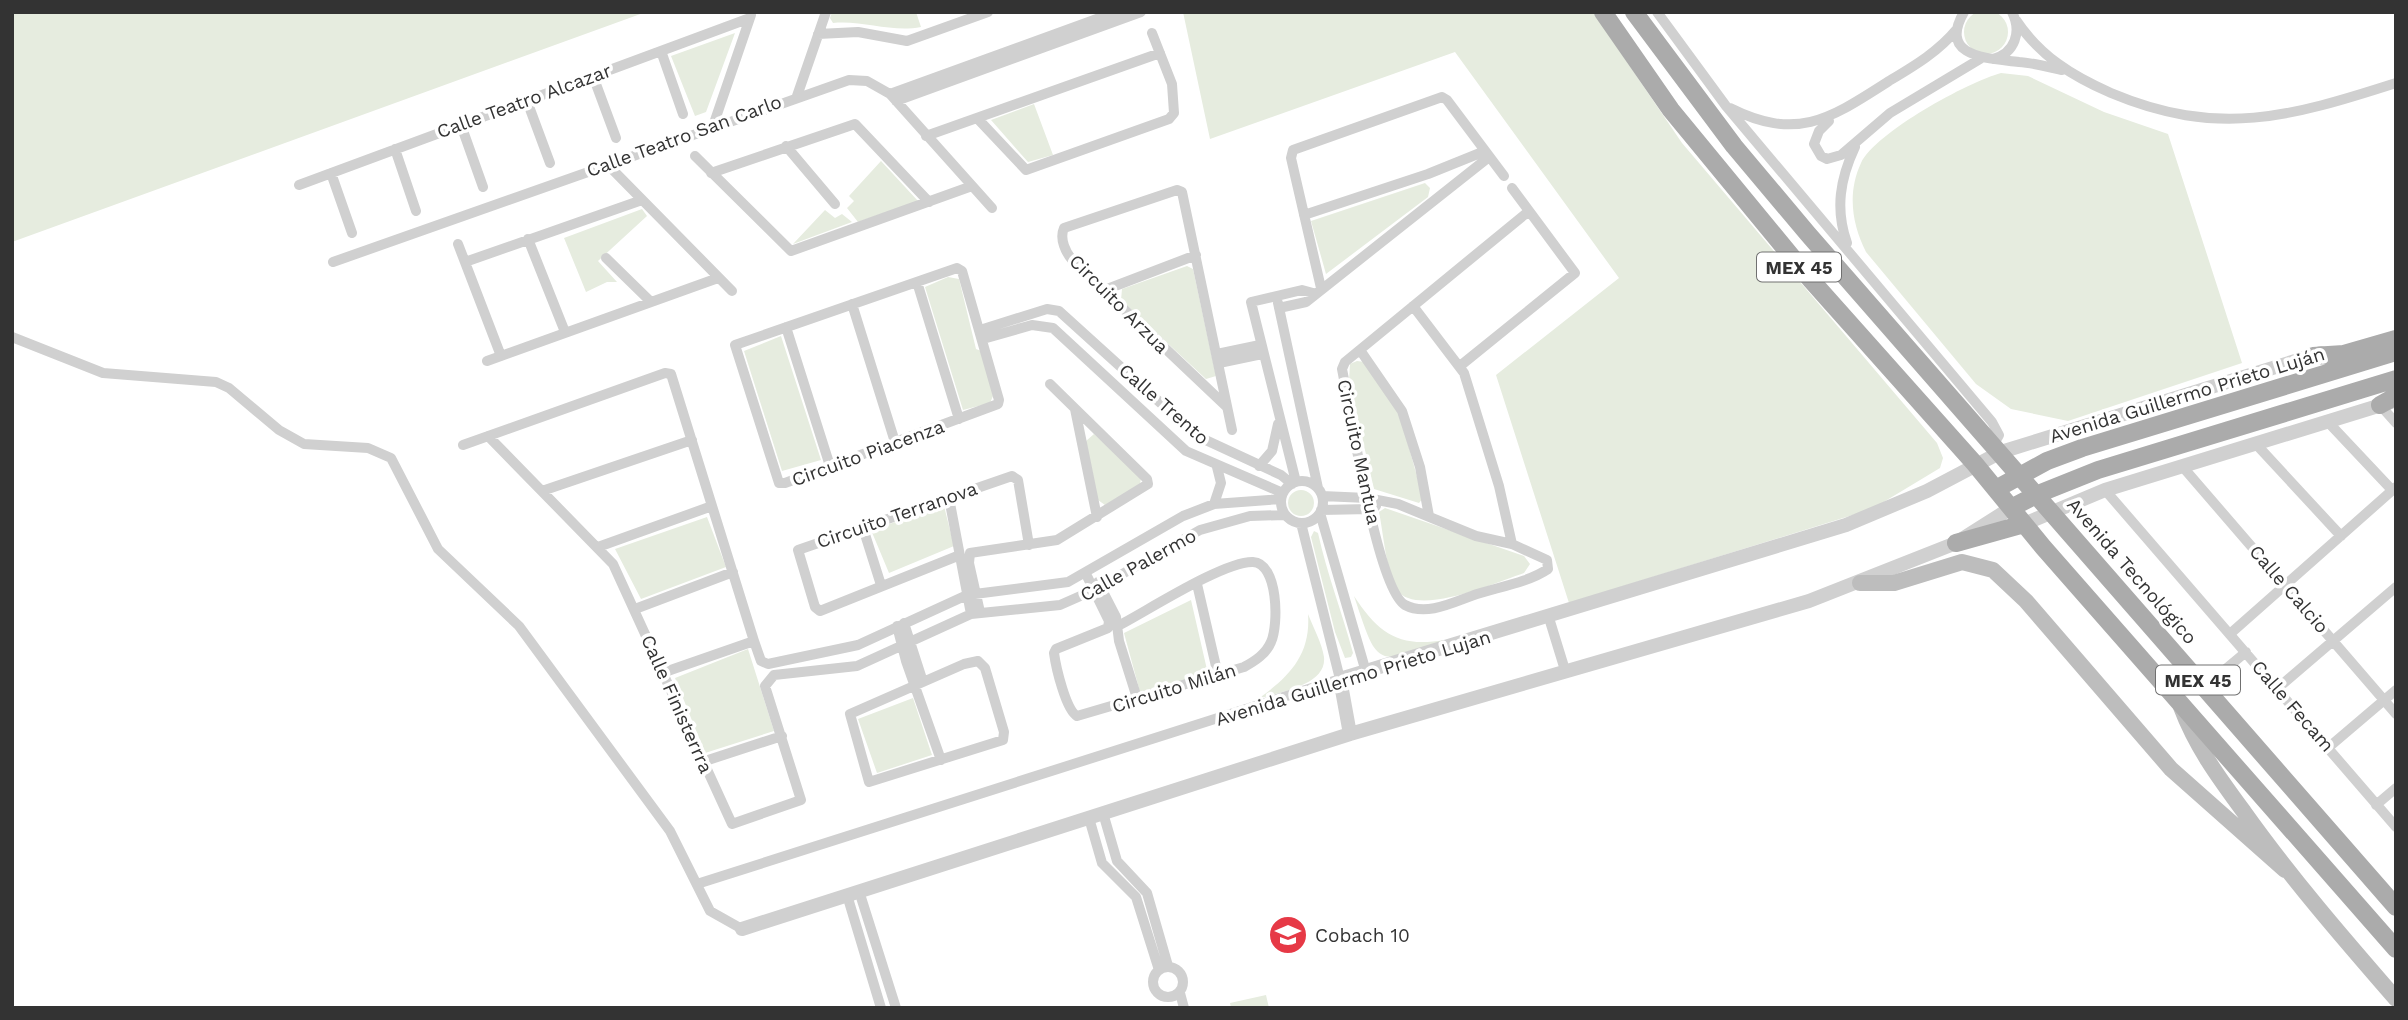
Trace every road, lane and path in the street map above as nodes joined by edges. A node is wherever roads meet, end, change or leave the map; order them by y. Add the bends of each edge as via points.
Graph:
1 (826, 12) edge
2 (988, 12) edge
3 (1116, 12) edge
4 (1141, 12) edge
5 (1603, 12) edge
6 (1634, 12) edge
7 (1657, 12) edge
8 (1964, 12) edge
9 (751, 15) edge
10 (2014, 16) edge
11 (1957, 29) junction
12 (1152, 33) dead end
13 (818, 34) junction
14 (661, 51) junction
15 (1160, 53) junction
16 (1985, 59) junction
17 (2065, 71) junction
18 (593, 76) junction
19 (2396, 83) edge
20 (797, 96) junction
21 (893, 97) junction
22 (527, 101) junction
23 (1726, 106) junction
24 (682, 114) dead end
25 (1836, 114) junction
26 (977, 118) junction
27 (461, 125) junction
28 (713, 126) junction
29 (926, 136) junction
30 (616, 138) dead end
31 (1856, 145) junction
32 (786, 146) junction
33 (395, 149) junction
34 (1487, 154) junction
35 (695, 156) dead end
36 (550, 163) dead end
37 (607, 164) junction
38 (331, 173) junction
39 (711, 173) junction
40 (1504, 176) dead end
41 (299, 186) dead end
42 (972, 186) junction
43 (484, 187) dead end
44 (1512, 188) dead end
45 (642, 200) junction
46 (929, 202) junction
47 (835, 204) dead end
48 (992, 208) dead end
49 (416, 211) dead end
50 (1529, 211) junction
51 (1304, 215) junction
52 (352, 233) dead end
53 (528, 239) junction
54 (457, 244) dead end
55 (1849, 251) junction
56 (1196, 255) junction
57 (606, 258) dead end
58 (333, 262) dead end
59 (465, 262) junction
60 (718, 278) junction
61 (917, 282) junction
62 (732, 291) dead end
63 (1102, 291) junction
64 (1317, 291) junction
65 (1276, 295) junction
66 (650, 301) junction
67 (852, 304) junction
68 (1413, 306) junction
69 (1279, 308) junction
70 (786, 327) junction
71 (2396, 330) edge
72 (565, 332) junction
73 (981, 335) junction
74 (12, 337) edge
75 (2396, 340) edge
76 (1261, 350) junction
77 (1360, 350) junction
78 (2396, 352) edge
79 (501, 356) junction
80 (2314, 356) junction
81 (1218, 359) junction
82 (487, 361) dead end
83 (1460, 366) junction
84 (2396, 379) edge
85 (1050, 384) dead end
86 (2391, 401) edge
87 (1227, 407) junction
88 (1075, 409) junction
89 (1279, 418) junction
90 (959, 419) junction
91 (2327, 421) junction
92 (2396, 423) edge
93 (1232, 429) dead end
94 (488, 436) junction
95 (692, 440) junction
96 (895, 442) junction
97 (2255, 443) junction
98 (463, 445) dead end
99 (1997, 448) junction
100 (1975, 464) junction
101 (830, 466) junction
102 (1259, 466) junction
103 (2182, 466) junction
104 (1217, 467) junction
105 (2021, 475) junction
106 (1294, 483) junction
107 (2394, 488) edge
108 (1996, 489) junction
109 (2105, 490) junction
110 (541, 491) junction
111 (1320, 492) junction
112 (2038, 494) junction
113 (1282, 496) junction
114 (949, 498) junction
115 (1214, 504) junction
116 (1369, 504) junction
117 (712, 506) junction
118 (2011, 508) junction
119 (2052, 510) junction
120 (1321, 512) junction
121 (1285, 515) junction
122 (1429, 516) junction
123 (1097, 517) junction
124 (1301, 523) junction
125 (2024, 524) junction
126 (863, 528) junction
127 (2341, 536) junction
128 (1956, 543) junction
129 (1512, 544) junction
130 (1029, 545) junction
131 (598, 547) junction
132 (965, 554) junction
133 (733, 572) junction
134 (1089, 573) junction
135 (1860, 583) junction
136 (1197, 584) junction
137 (881, 585) junction
138 (2286, 585) junction
139 (2396, 587) edge
140 (1097, 588) junction
141 (971, 595) junction
142 (635, 609) junction
143 (975, 613) junction
144 (1549, 618) junction
145 (901, 624) junction
146 (1118, 626) junction
147 (2231, 633) junction
148 (754, 640) junction
149 (2334, 641) junction
150 (905, 644) junction
151 (2246, 652) junction
152 (788, 657) junction
153 (1565, 670) junction
154 (1366, 672) junction
155 (662, 673) junction
156 (792, 674) junction
157 (1218, 675) junction
158 (1340, 679) junction
159 (919, 684) junction
160 (767, 685) joint
161 (2204, 687) junction
162 (2278, 688) junction
163 (2396, 690) edge
164 (1137, 698) junction
165 (2385, 700) junction
166 (2181, 707) junction
167 (2396, 714) edge
168 (1350, 734) junction
169 (782, 736) junction
170 (2329, 747) junction
171 (941, 760) junction
172 (702, 762) junction
173 (2396, 788) edge
174 (2376, 804) junction
175 (1096, 815) junction
176 (2396, 827) edge
177 (2285, 870) junction
178 (697, 884) junction
179 (853, 893) junction
180 (2396, 907) edge
181 (742, 929) joint
182 (877, 945) junction
183 (2396, 949) edge
184 (863, 950) junction
185 (1163, 968) junction
186 (888, 979) junction
187 (873, 985) junction
188 (1180, 993) junction
189 (2396, 999) edge
190 (1167, 1003) edge
191 (881, 1008) edge
192 (897, 1008) edge
193 (1184, 1008) edge

1 - 13 street
2 - 13 street via 907,41 858,32
3 - 21 street
4 - 21 street
5 - 100 main road, MEX 45 via 1725,178
6 - 99 main road, MEX 45 via 1734,146
7 - 23 street
8 - 11 street
9 - 14 street, Calle Teatro Alcazar
9 - 28 street
10 - 16 street via 2015,41 2009,50
10 - 17 street via 2036,47
11 - 16 street via 1963,48
11 - 25 street via 1925,58
12 - 15 street
13 - 20 street
14 - 18 street, Calle Teatro Alcazar
14 - 24 street
15 - 26 street
15 - 26 street via 1175,97 1172,117 1028,170
16 - 17 street
16 - 31 street via 1890,113
17 - 19 street via 2144,106 2217,120 2286,114
18 - 22 street, Calle Teatro Alcazar
18 - 30 street
20 - 21 street, Calle Teatro San Carlo via 859,79
20 - 28 street, Calle Teatro San Carlo
21 - 29 street, Calle Teatro San Carlo
22 - 27 street, Calle Teatro Alcazar
22 - 36 street
23 - 25 street via 1781,125 1819,122
23 - 55 street
25 - 31 street via 1815,137 1816,151 1834,158
26 - 29 street
27 - 33 street, Calle Teatro Alcazar
27 - 43 street
28 - 37 street, Calle Teatro San Carlo
29 - 42 street, Calle Teatro San Carlo
31 - 55 street via 1840,190 1842,229
32 - 39 street
32 - 46 street via 859,125
32 - 47 street
33 - 38 street, Calle Teatro Alcazar
33 - 49 street
34 - 40 street
34 - 51 street
34 - 51 street via 1442,97 1291,153
34 - 64 street
35 - 39 street
37 - 45 street
37 - 58 street, Calle Teatro San Carlo
38 - 41 street, Calle Teatro Alcazar
38 - 52 street
39 - 46 street via 791,251
42 - 46 street
42 - 48 street, Calle Teatro San Carlo
44 - 50 street
45 - 53 street
45 - 60 street
50 - 68 street, Circuito Mantua
50 - 83 street via 1574,273
51 - 64 street
53 - 59 street
53 - 72 street
54 - 59 street
55 - 99 street via 1992,422 1999,435
56 - 63 street
56 - 63 street, Circuito Arzua via 1180,191 1064,228 1069,256
56 - 81 street, Circuito Arzua
57 - 66 street
59 - 79 street
60 - 62 street
60 - 66 street
61 - 67 street, Circuito Piacenza
61 - 73 street, Circuito Piacenza via 961,270
61 - 90 street
63 - 87 street, Circuito Arzua
64 - 65 street
64 - 69 street via 1305,302
65 - 69 street
65 - 76 street via 1251,301
66 - 72 street
67 - 70 street, Circuito Piacenza
67 - 96 street
68 - 77 street, Circuito Mantua
68 - 83 street
69 - 111 street
70 - 101 street
70 - 101 street, Circuito Piacenza via 737,344 738,363 779,483
71 - 80 street, Avenida Guillermo Prieto Luján
72 - 79 street
73 - 90 street, Circuito Piacenza via 999,403
73 - 102 street, Calle Trento via 1047,310 1066,315 1196,436
73 - 104 street, Calle Trento via 1043,324 1053,327 1177,444
74 - 178 street via 103,373 216,382 291,438 320,447 368,448 391,458 438,549 519,626 658,814
75 - 80 main road via 2344,354
76 - 81 street
76 - 89 street
77 - 116 street, Circuito Mantua via 1342,367
77 - 122 street via 1402,411
78 - 105 main road, Avenida Guillermo Prieto Luján via 2081,448
79 - 82 street
80 - 99 street, Avenida Guillermo Prieto Luján
81 - 87 street, Circuito Arzua
83 - 129 street via 1499,486
84 - 112 main road via 2098,470
85 - 88 street, Circuito Terranova
86 - 91 street
86 - 92 street
87 - 93 street, Circuito Arzua
88 - 123 street
88 - 123 street, Circuito Terranova via 1148,481 1147,486
89 - 102 street via 1272,451
89 - 106 street
90 - 96 street, Circuito Piacenza
91 - 97 street
91 - 107 street
94 - 95 street via 667,372 673,376
94 - 98 street
94 - 110 street, Calle Finisterrra
95 - 110 street
95 - 117 street
96 - 101 street, Circuito Piacenza
97 - 103 street
97 - 127 street
99 - 100 street, Avenida Guillermo Prieto Lujan
99 - 105 main road, Avenida Tecnológico / MEX 45
100 - 108 main road, MEX 45
100 - 144 street, Avenida Guillermo Prieto Lujan via 1927,491 1846,526
102 - 106 street, Calle Trento
103 - 109 street
103 - 138 street, Calle Calcio
104 - 113 street, Calle Trento
104 - 115 street via 1221,483
105 - 108 main road, Avenida Guillermo Prieto Luján
105 - 112 main road, Avenida Tecnológico / MEX 45
106 - 111 street via 1308,482
106 - 113 street
107 - 127 street
108 - 118 main road, MEX 45
109 - 119 street
109 - 147 street, Calle Fecam
110 - 131 street, Calle Finisterrra
111 - 116 street
111 - 120 street
112 - 118 main road
112 - 119 main road, Avenida Tecnológico / MEX 45
113 - 115 street, Calle Palermo
113 - 121 street
114 - 126 street, Circuito Terranova
114 - 130 street, Circuito Terranova via 1015,476
114 - 132 street
115 - 134 street, Calle Palermo via 1183,516
116 - 120 street
116 - 122 street via 1398,504
116 - 129 street, Circuito Mantua via 1390,587 1406,605 1443,606 1546,571 1545,558
117 - 131 street
117 - 133 street
118 - 125 main road, MEX 45
118 - 128 street
119 - 125 street
119 - 161 main road, Avenida Tecnológico / MEX 45
120 - 124 street
120 - 154 street
121 - 124 street
121 - 140 street, Calle Palermo via 1250,516 1216,524
122 - 129 street via 1476,536
123 - 130 street, Circuito Terranova via 1057,540
124 - 158 street
125 - 128 main road
125 - 166 main road, MEX 45
126 - 137 street
126 - 137 street, Circuito Terranova via 798,550 815,607 823,610
127 - 138 street
128 - 135 street
130 - 132 street, Circuito Terranova
131 - 142 street, Calle Finisterrra via 613,564
132 - 137 street, Circuito Terranova
132 - 141 street
133 - 142 street
133 - 148 street
134 - 140 street
134 - 141 street, Calle Palermo via 1051,587
135 - 153 street
135 - 177 main road via 1894,583 1962,562 1978,564 2004,578 2171,769
136 - 146 street, Circuito Milán
136 - 157 street
136 - 157 street, Circuito Milán via 1246,562 1263,564 1269,573 1276,618 1271,643 1252,662
138 - 147 street
138 - 149 street, Calle Calcio
139 - 149 street
140 - 143 street, Calle Palermo via 1060,604
140 - 146 street
140 - 164 street, Circuito Milán via 1109,621 1105,631 1054,651 1071,712 1081,716
141 - 143 street
141 - 145 street, Calle Palermo
142 - 155 street, Calle Finisterrra
143 - 150 street, Calle Palermo
144 - 153 street
144 - 154 street, Avenida Guillermo Prieto Lujan
145 - 150 street
145 - 152 street, Calle Palermo via 846,649
146 - 164 street
147 - 151 street, Calle Fecam
148 - 152 street, Calle Palermo via 761,660 768,664
148 - 155 street
149 - 162 street
149 - 165 street, Calle Calcio
150 - 156 street, Calle Palermo via 857,666
150 - 159 street
151 - 161 street
151 - 162 street, Calle Fecam
152 - 156 street
153 - 168 street
154 - 158 street, Avenida Guillermo Prieto Lujan
155 - 172 street, Calle Finisterrra
156 - 160 street, Calle Palermo via 778,674
157 - 164 street, Circuito Milán
158 - 168 street
158 - 178 street, Avenida Guillermo Prieto Lujan
159 - 171 street
159 - 171 street via 972,662 983,664 1004,733 1001,742
159 - 171 street via 849,716 868,781 874,783
160 - 169 street, Calle Finisterrra
161 - 180 main road, Avenida Tecnológico / MEX 45
162 - 170 street, Calle Fecam
163 - 165 street
165 - 167 street, Calle Calcio
165 - 170 street
166 - 177 main road via 2210,766
166 - 183 main road, MEX 45
168 - 175 street
169 - 172 street
169 - 172 street, Calle Finisterrra via 801,794 798,803 730,824
170 - 174 street, Calle Fecam
173 - 174 street
174 - 176 street, Calle Fecam
175 - 179 street
175 - 185 street via 1117,861 1147,893
177 - 189 main road
178 - 181 street via 710,911
179 - 181 street
179 - 182 street
179 - 184 street
182 - 184 street
182 - 186 street
184 - 187 street
185 - 188 street via 1178,970 1184,978
185 - 190 street via 1153,978 1154,988
186 - 187 street
186 - 192 street
187 - 191 street
188 - 190 street
188 - 193 street

